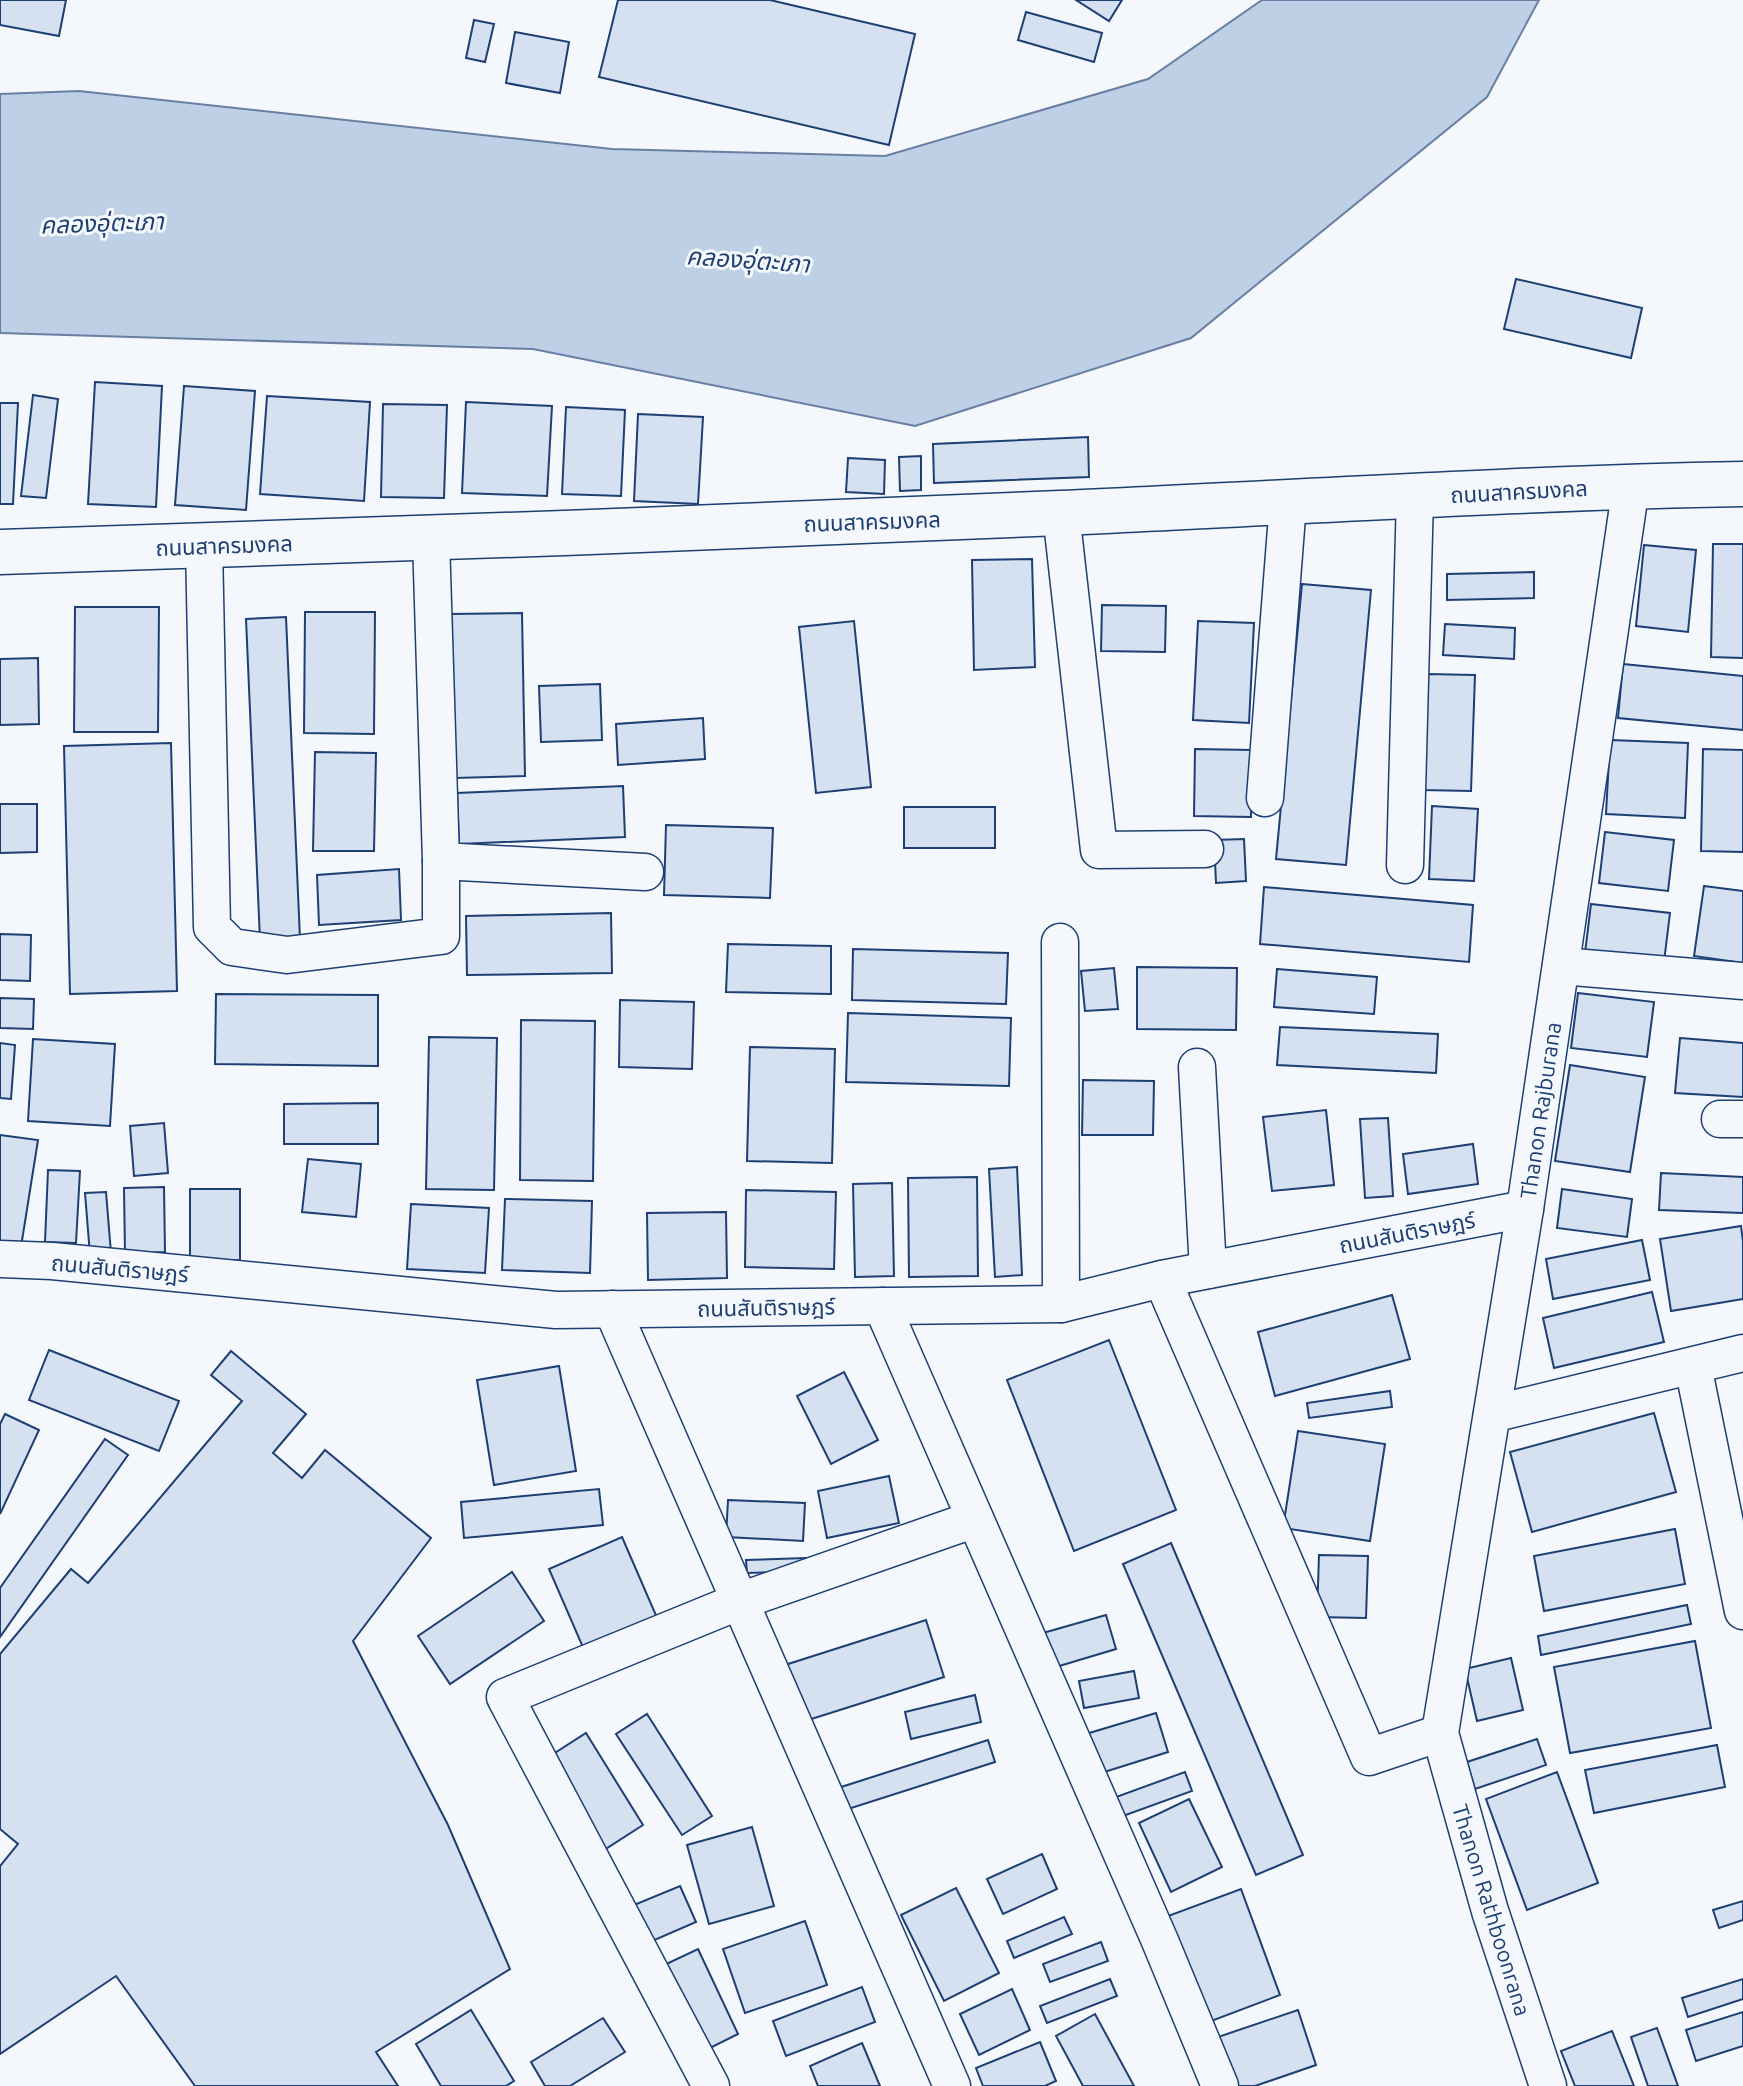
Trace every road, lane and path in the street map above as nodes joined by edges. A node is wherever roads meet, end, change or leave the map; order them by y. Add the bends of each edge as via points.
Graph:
1 (1743, 484) edge
2 (1631, 486) junction
3 (1415, 496) junction
4 (1288, 503) junction
5 (1061, 513) junction
6 (431, 539) junction
7 (204, 546) junction
8 (0, 552) edge
9 (1265, 798) dead end
10 (1205, 849) dead end
11 (441, 861) junction
12 (1405, 865) dead end
13 (645, 872) dead end
14 (1060, 942) dead end
15 (1561, 966) junction
16 (1743, 981) edge
17 (1197, 1067) dead end
18 (1525, 1209) junction
19 (0, 1259) edge
20 (1208, 1270) junction
21 (1162, 1279) junction
22 (1061, 1304) junction
23 (882, 1306) junction
24 (612, 1309) junction
25 (1743, 1353) edge
26 (1693, 1366) junction
27 (1492, 1414) junction
28 (975, 1519) junction
29 (740, 1601) junction
30 (1743, 1611) edge
31 (1440, 1733) junction
32 (711, 2086) edge
33 (952, 2086) edge
34 (1220, 2086) edge
35 (1548, 2086) edge

1 - 2 street, ถนนสาครมงคล
2 - 3 street, ถนนสาครมงคล
2 - 15 street, Thanon Rajburana
3 - 4 street, ถนนสาครมงคล
3 - 12 street
4 - 5 street, ถนนสาครมงคล
4 - 9 street
5 - 6 street, ถนนสาครมงคล
5 - 10 street via 1099,850
6 - 7 street, ถนนสาครมงคล
6 - 11 street
7 - 8 street, ถนนสาครมงคล
7 - 11 street via 212,927 232,947 287,955 441,936
11 - 13 street
14 - 22 street
15 - 16 street
15 - 18 street, Thanon Rajburana
17 - 20 street
18 - 20 street, ถนนสันติราษฎร์
18 - 27 street, Thanon Rajburana
19 - 24 street, ถนนสันติราษฎร์ via 556,1310
20 - 21 street, ถนนสันติราษฎร์
21 - 22 street, ถนนสันติราษฎร์
21 - 31 street via 1369,1757
22 - 23 street, ถนนสันติราษฎร์
23 - 24 street, ถนนสันติราษฎร์
23 - 28 street
24 - 29 street
25 - 26 street
26 - 27 street
26 - 30 street
27 - 31 street, Thanon Rajburana
28 - 29 street
28 - 34 street
29 - 32 street via 505,1697
29 - 33 street
31 - 35 street, Thanon Rathboonrana via 1490,1911

